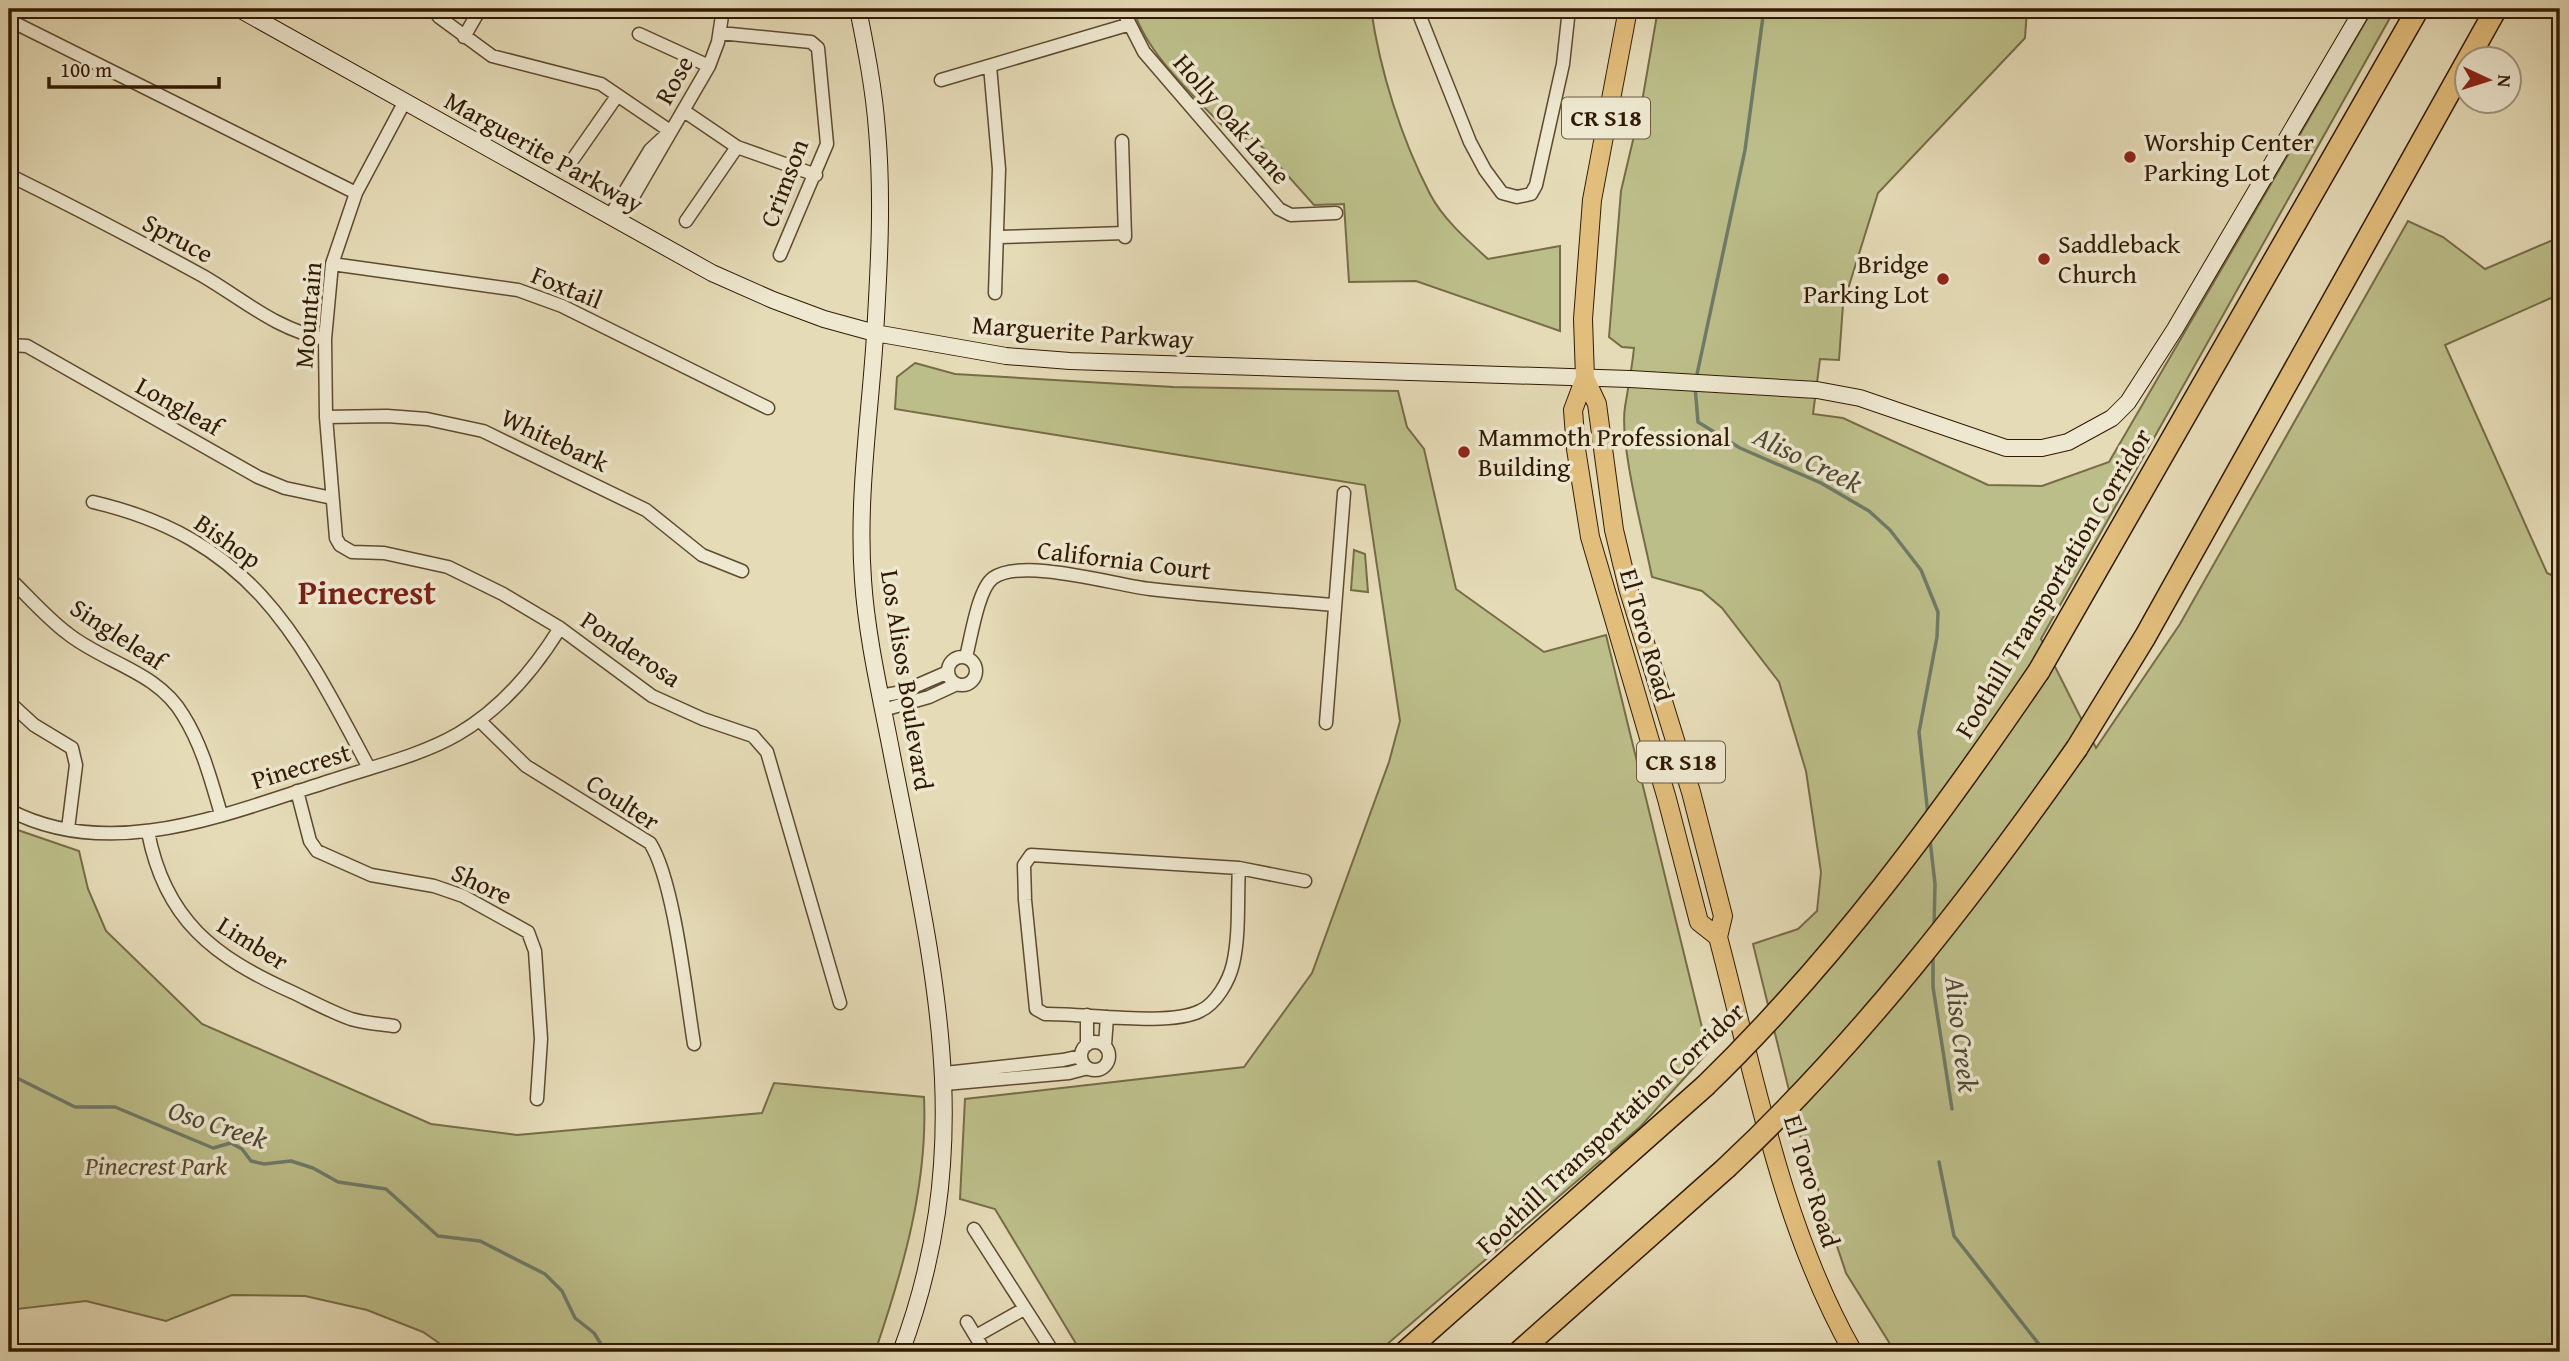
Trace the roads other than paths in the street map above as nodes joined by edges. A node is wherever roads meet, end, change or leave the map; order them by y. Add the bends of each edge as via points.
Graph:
1 (239, 9) edge
2 (434, 9) edge
3 (480, 9) edge
4 (723, 9) edge
5 (858, 9) edge
6 (1122, 9) edge
7 (1417, 9) edge
8 (1569, 9) edge
9 (1628, 9) edge
10 (2363, 9) edge
11 (2416, 9) edge
12 (2496, 9) edge
13 (2513, 9) edge
14 (9, 20) edge
15 (1128, 25) junction
16 (720, 33) junction
17 (639, 34) dead end
18 (464, 37) junction
19 (2488, 46) edge
20 (709, 66) junction
21 (990, 66) junction
22 (941, 80) dead end
23 (617, 96) junction
24 (2454, 98) edge
25 (404, 103) junction
26 (684, 111) junction
27 (670, 131) junction
28 (1122, 141) dead end
29 (737, 147) junction
30 (573, 159) dead end
31 (9, 175) edge
32 (816, 175) junction
33 (356, 193) junction
34 (2390, 195) junction
35 (1336, 213) dead end
36 (614, 219) junction
37 (686, 221) dead end
38 (999, 237) junction
39 (780, 256) dead end
40 (332, 264) junction
41 (995, 293) dead end
42 (875, 333) junction
43 (325, 340) junction
44 (9, 345) edge
45 (1585, 378) junction
46 (768, 408) dead end
47 (326, 417) junction
48 (1344, 493) dead end
49 (332, 498) junction
50 (93, 502) dead end
51 (340, 545) joint
52 (742, 571) dead end
53 (9, 578) edge
54 (1335, 604) junction
55 (560, 628) junction
56 (966, 657) junction
57 (948, 672) junction
58 (957, 684) junction
59 (9, 702) edge
60 (882, 703) junction
61 (479, 720) junction
62 (1326, 723) dead end
63 (369, 768) junction
64 (297, 791) junction
65 (9, 810) edge
66 (220, 814) junction
67 (68, 830) junction
68 (148, 832) junction
69 (1239, 869) junction
70 (1305, 881) dead end
71 (1718, 937) junction
72 (840, 1003) dead end
73 (1087, 1015) junction
74 (1107, 1017) junction
75 (394, 1026) dead end
76 (694, 1044) dead end
77 (1105, 1045) junction
78 (1084, 1050) junction
79 (1088, 1068) junction
80 (945, 1078) junction
81 (537, 1098) dead end
82 (974, 1229) dead end
83 (1024, 1309) junction
84 (967, 1322) dead end
85 (976, 1336) junction
86 (901, 1352) edge
87 (985, 1352) edge
88 (1053, 1352) edge
89 (1405, 1352) edge
90 (1519, 1352) edge
91 (1853, 1352) edge

1 - 25 main road, Marguerite Parkway
2 - 18 street
3 - 18 street
4 - 16 street, Rose
5 - 42 main road, Los Alisos Boulevard via 877,128 881,202
6 - 15 street, Holly Oak Lane
7 - 8 street via 1470,142 1502,194 1517,197 1531,194 1536,185 1563,64
9 - 45 main road, El Toro Road / CR S18 via 1592,200
10 - 45 main road, Marguerite Parkway via 2128,402 2112,418 2068,442 2006,448 1860,398 1817,390
11 - 89 highway, Foothill Transportation Corridor, bridge via 2039,671 1967,777 1898,868 1764,1025 1705,1086
12 - 34 highway
13 - 19 highway
14 - 33 street
15 - 21 street
15 - 35 street, Holly Oak Lane via 1143,52 1279,209 1291,215
16 - 20 street, Rose
16 - 32 street, Crimson via 815,44 818,48 827,144
17 - 20 street
18 - 23 street via 492,56 601,84
20 - 26 street, Rose
21 - 22 street
21 - 38 street via 999,169
23 - 27 street
23 - 30 street
24 - 34 highway
25 - 33 street, Mountain
25 - 36 main road, Marguerite Parkway
26 - 27 street, Rose
26 - 29 street
27 - 36 street, Rose via 650,150
28 - 38 street via 1125,235
29 - 32 street
29 - 37 street
31 - 43 street, Spruce via 204,277 276,323
32 - 39 street, Crimson
33 - 40 street, Mountain
34 - 90 highway, bridge via 2145,637 2077,748 1916,962 1804,1091 1726,1168
36 - 42 main road, Marguerite Parkway via 712,273 824,319
38 - 41 street
40 - 43 street, Mountain
40 - 46 street, Foxtail via 518,290 562,306
42 - 45 main road, Marguerite Parkway via 1006,356 1070,361
42 - 60 main road, Los Alisos Boulevard via 863,489 863,579
43 - 47 street, Mountain
44 - 49 street, Longleaf via 27,346 258,477
45 - 71 main road, El Toro Road / CR S18 via 1597,404 1614,530 1723,916
45 - 71 main road, El Toro Road / CR S18 via 1573,411 1590,537 1699,922
47 - 49 street, Mountain
47 - 52 street, Whitebark via 427,419 483,431 646,510 702,555
48 - 54 street
49 - 51 street, Mountain
50 - 63 street, Bishop via 137,512 180,534 254,586 310,656
51 - 55 street, Ponderosa via 352,552 384,553 448,567
53 - 66 street, Singleleaf via 67,634 134,669 183,713 204,757
54 - 56 street, California Court via 1150,589 1063,573 1009,572 994,577 984,590
54 - 62 street
55 - 61 street, Pinecrest via 521,683
55 - 72 street, Ponderosa via 652,696 753,736 767,752
56 - 57 street via 953,661
56 - 58 street, California Court via 974,663 975,677
57 - 58 street
57 - 60 street
58 - 60 street, California Court via 929,697
59 - 67 street via 34,725 72,748 76,765
60 - 80 main road, Los Alisos Boulevard via 934,972
61 - 63 street, Pinecrest via 432,747
61 - 76 street, Coulter via 526,766 650,842 670,907
63 - 64 street, Pinecrest
64 - 66 street, Pinecrest
64 - 81 street, Shore via 317,851 370,874 463,896 528,932 535,951 541,1039
65 - 67 street, Pinecrest
66 - 68 street, Pinecrest
67 - 68 street, Pinecrest
68 - 75 street, Limber via 161,881 201,939 252,975 352,1019
69 - 70 street
69 - 73 street via 1039,854 1028,858 1025,900 1035,1006 1042,1013
69 - 74 street via 1234,956 1230,974 1215,999 1189,1015
71 - 91 main road, El Toro Road / CR S18 via 1803,1246 1828,1309
73 - 74 street
73 - 78 street
74 - 77 street
77 - 78 street via 1096,1042
77 - 79 street via 1109,1053 1105,1066
78 - 79 street
78 - 80 street via 1063,1060
79 - 80 street via 1069,1073
80 - 86 main road, Los Alisos Boulevard via 937,1223
82 - 83 street
83 - 85 street
83 - 88 street
84 - 85 street
85 - 87 street

